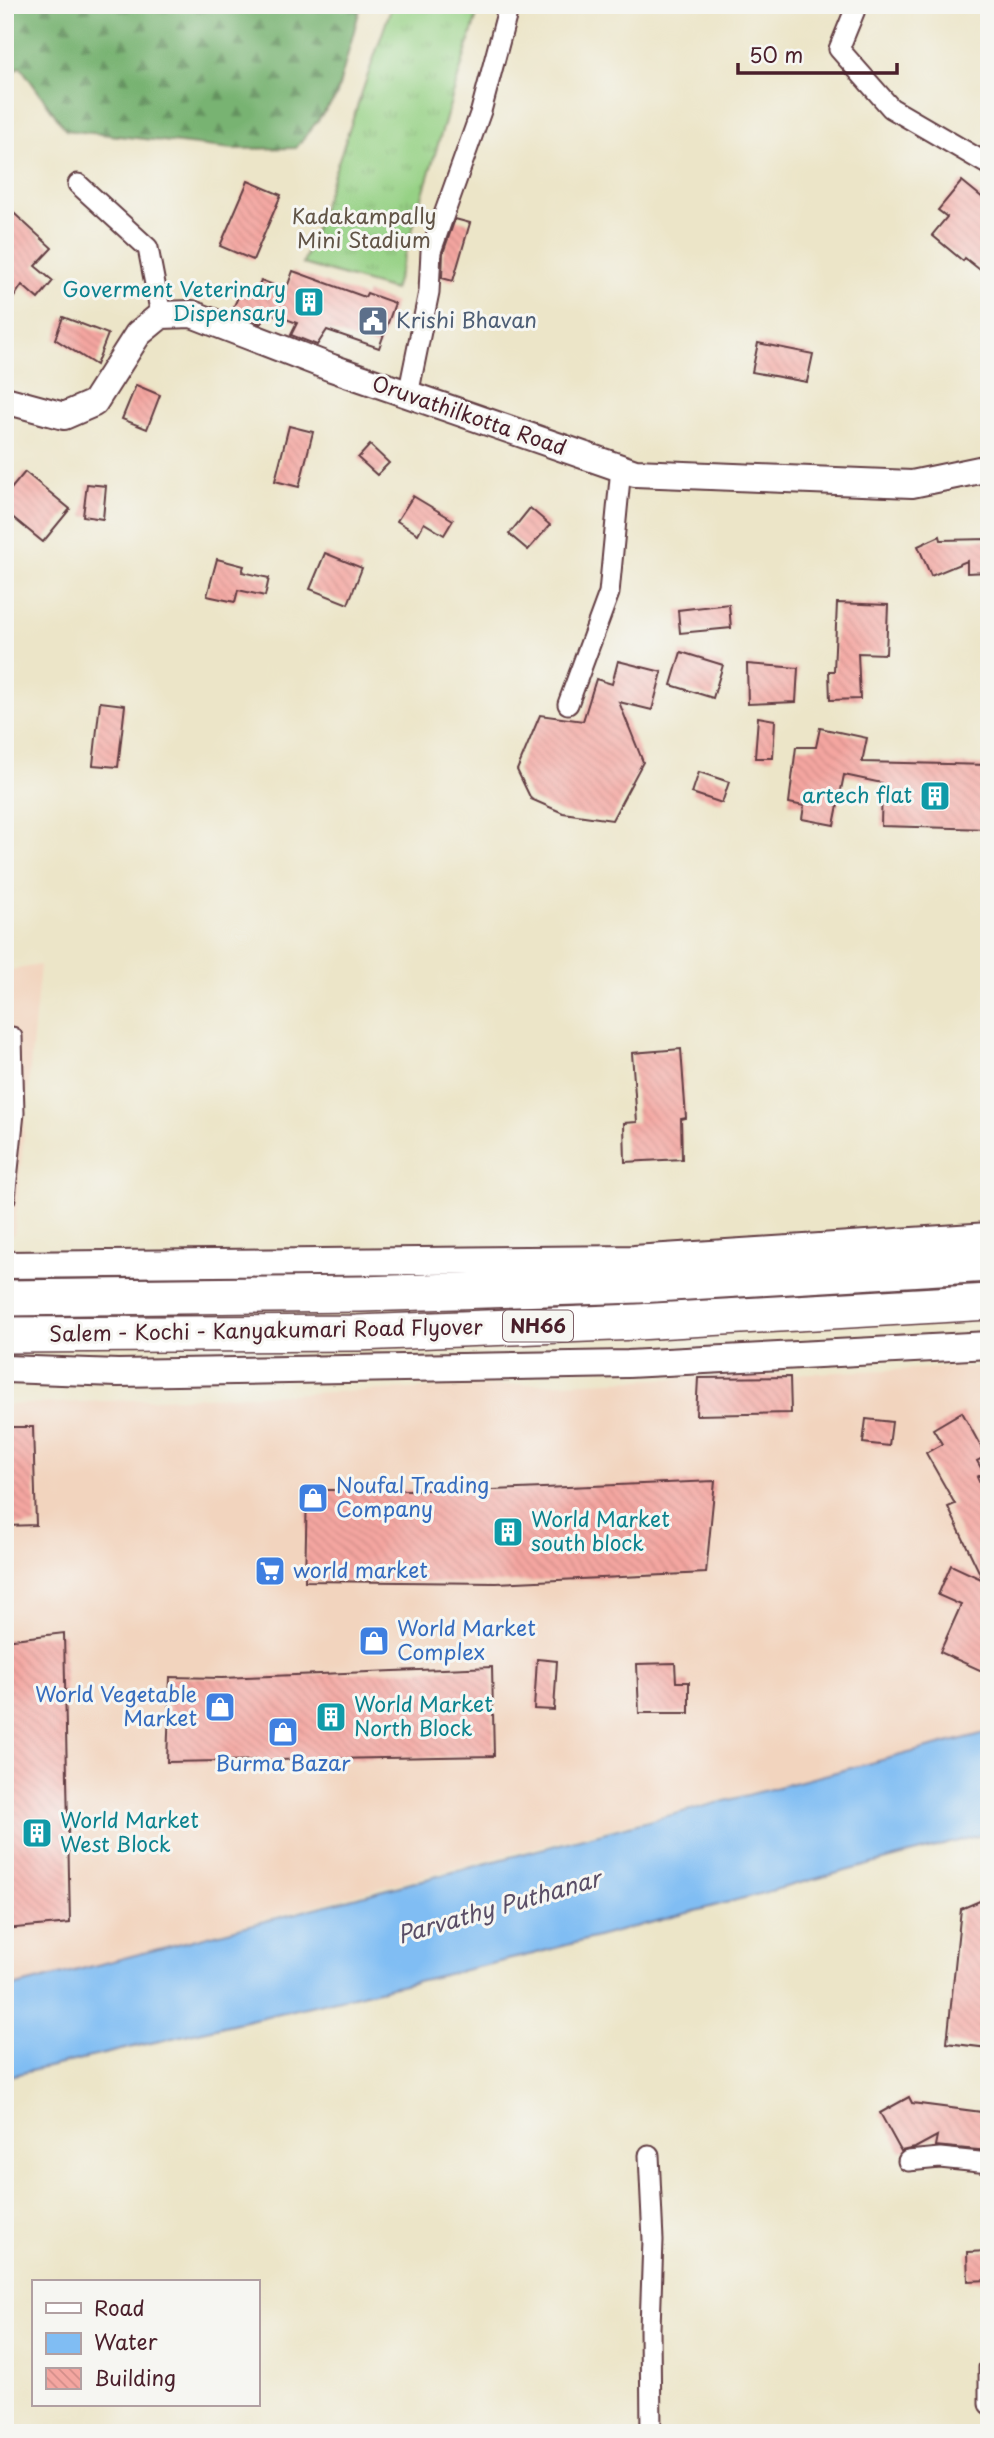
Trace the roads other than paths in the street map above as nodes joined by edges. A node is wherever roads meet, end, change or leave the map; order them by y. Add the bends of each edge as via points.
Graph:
1 (857, 5) edge
2 (506, 17) dead end
3 (989, 165) edge
4 (78, 184) dead end
5 (161, 314) junction
6 (408, 395) junction
7 (5, 400) edge
8 (621, 468) junction
9 (989, 468) edge
10 (568, 704) dead end
11 (12, 1037) dead end
12 (5, 1198) edge
13 (989, 1236) edge
14 (989, 1264) edge
15 (5, 1265) edge
16 (5, 1298) edge
17 (989, 1302) edge
18 (5, 1335) edge
19 (989, 1345) edge
20 (5, 1369) edge
21 (649, 2155) dead end
22 (908, 2161) dead end
23 (989, 2163) edge
24 (989, 2368) edge
25 (989, 2404) edge
26 (651, 2433) edge

1 - 3 street via 839,50 891,108
2 - 6 street via 481,111 431,251 429,292
4 - 5 street via 148,248
5 - 6 street, Oruvathilkotta Road via 192,314
5 - 7 street via 138,334 94,403 64,416
6 - 8 street, Oruvathilkotta Road
8 - 9 street, Oruvathilkotta Road via 635,473 912,484
8 - 10 street via 609,593
11 - 12 street via 14,1113
13 - 15 street via 634,1259
14 - 16 highway, Salem - Kochi - Kanyakumari Road Flyover / NH66 via 639,1285
17 - 18 highway, Salem - Kochi - Kanyakumari Road Flyover / NH66 via 357,1334
19 - 20 street via 628,1364 118,1373
21 - 26 street
22 - 23 street via 940,2158
24 - 25 street

